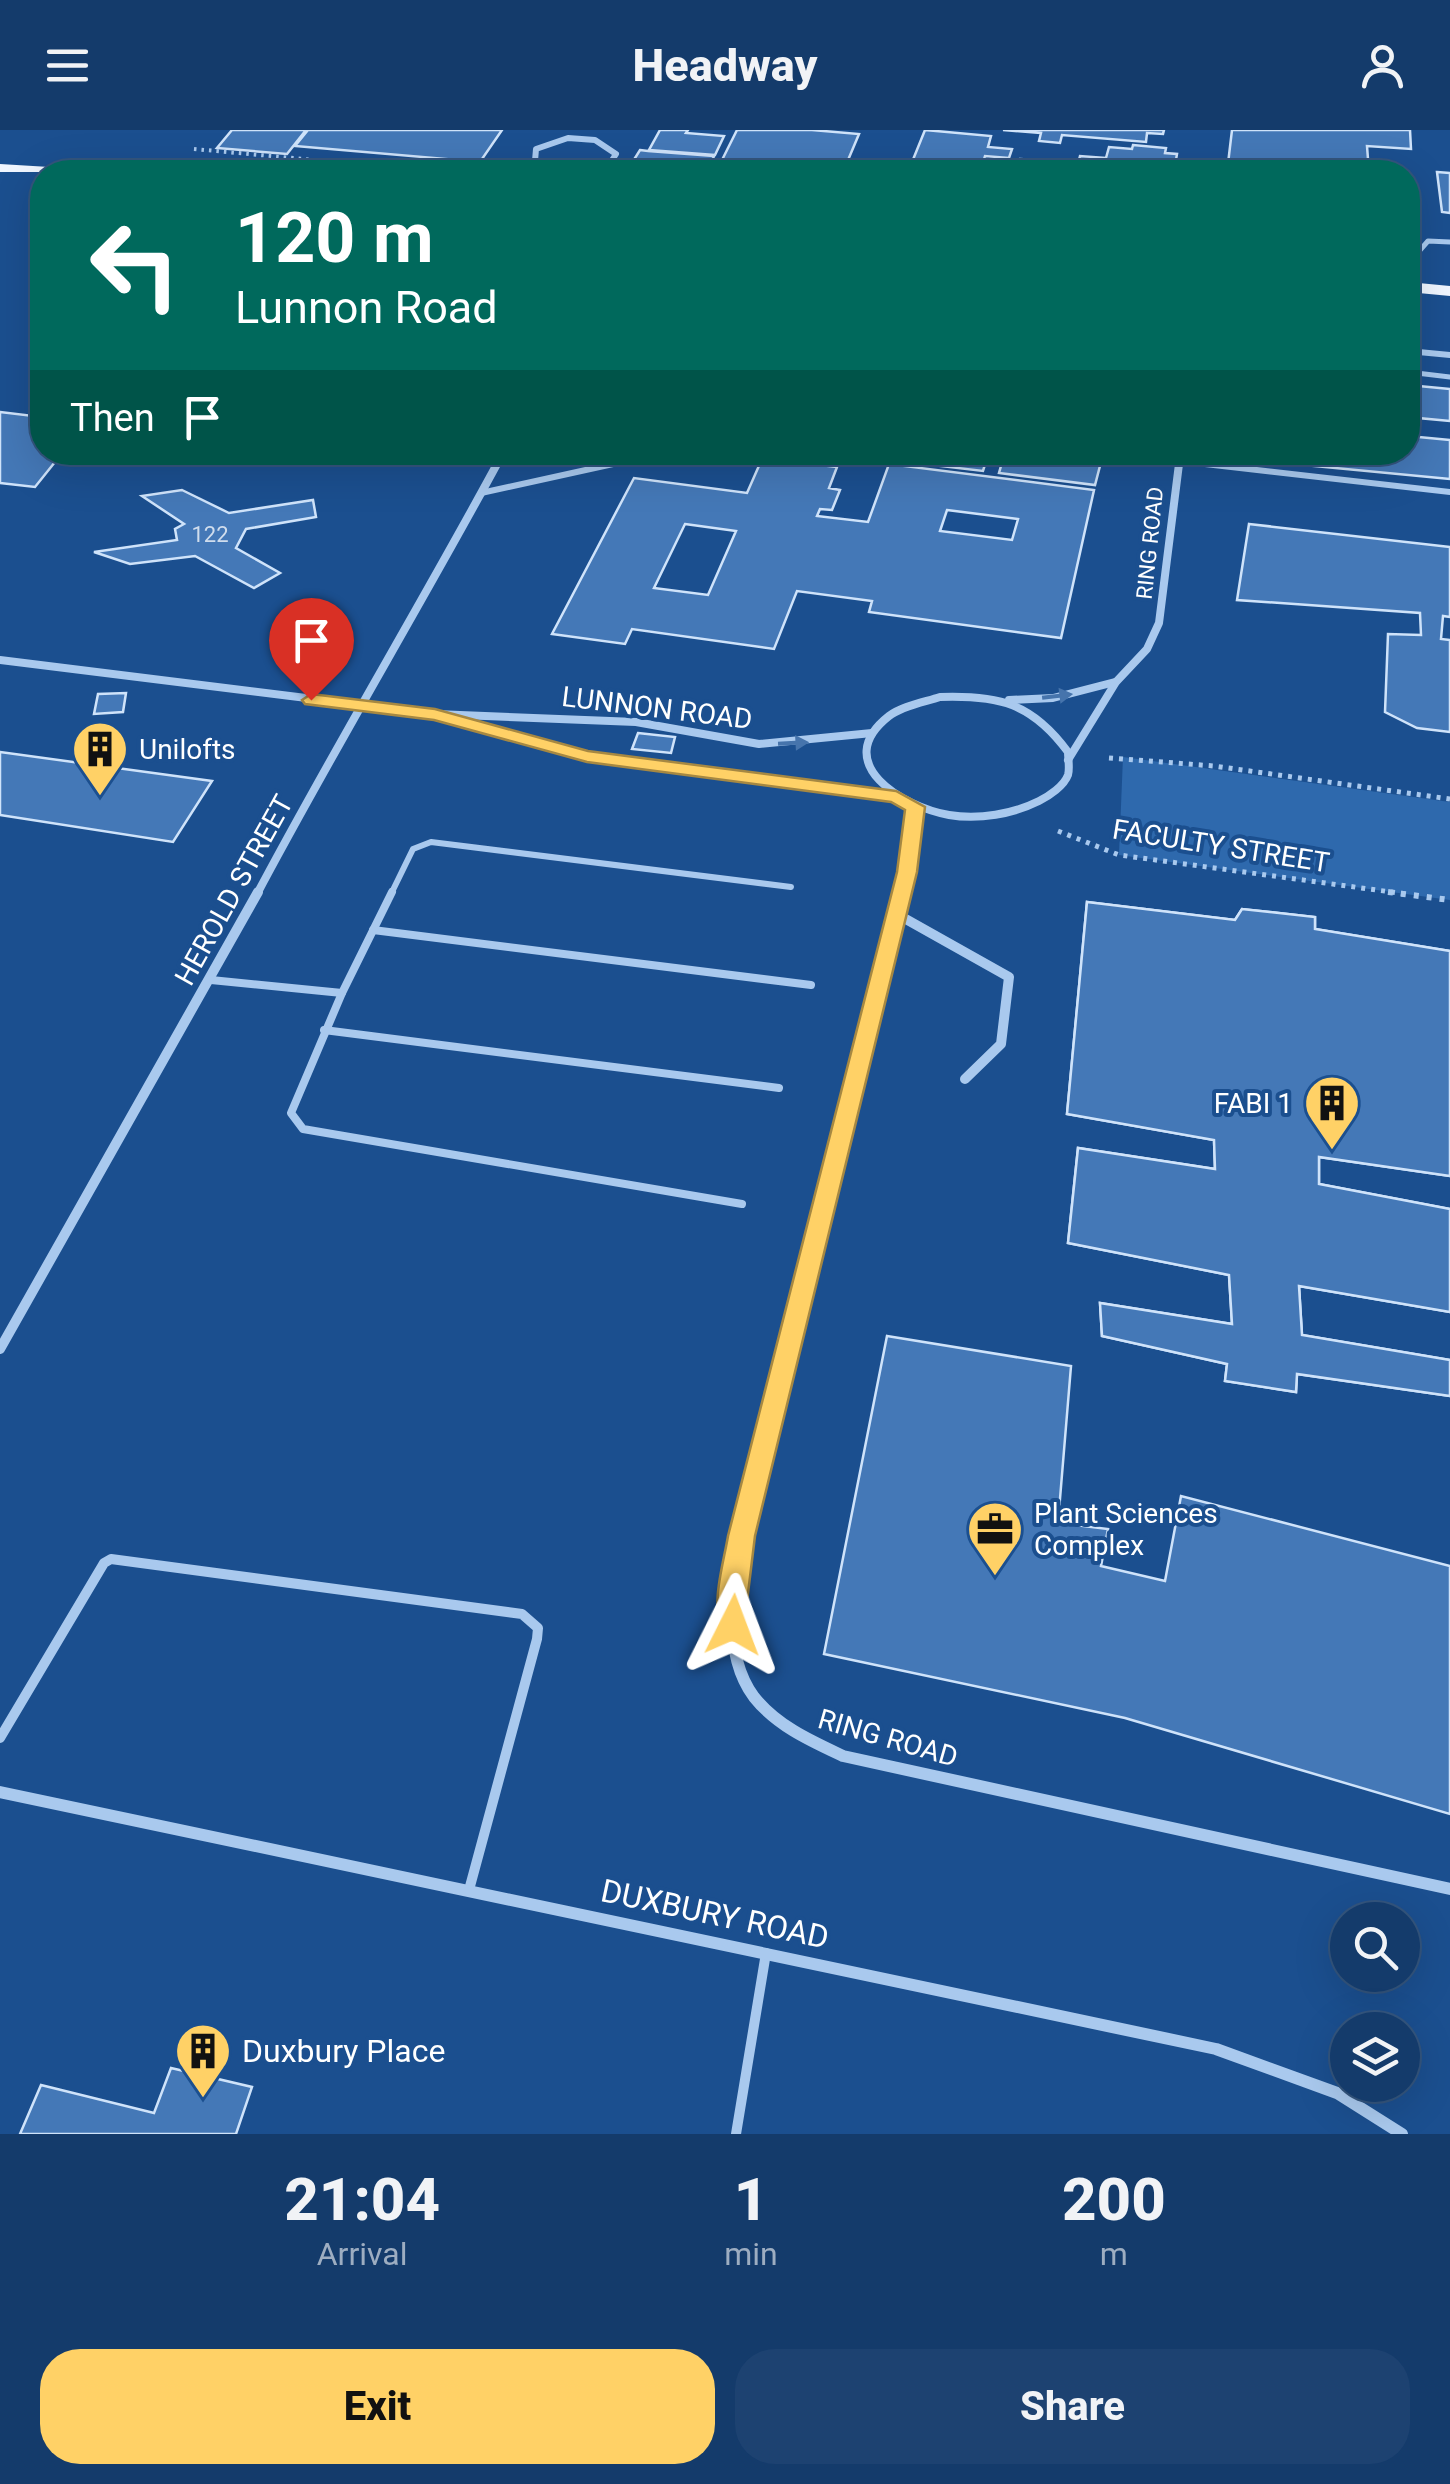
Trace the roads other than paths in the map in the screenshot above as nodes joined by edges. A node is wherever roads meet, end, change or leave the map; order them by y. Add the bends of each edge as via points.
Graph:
1 (587, 130) edge
2 (582, 138) junction
3 (536, 160) edge
4 (612, 160) edge
5 (3, 165) edge
6 (30, 168) edge
7 (1450, 242) edge
8 (1420, 250) edge
9 (1420, 288) edge
10 (1450, 291) edge
11 (1420, 305) edge
12 (1450, 308) edge
13 (1420, 352) edge
14 (1450, 355) edge
15 (1420, 373) edge
16 (1450, 376) edge
17 (497, 465) edge
18 (610, 465) edge
19 (1178, 465) edge
20 (1241, 465) edge
21 (1450, 492) edge
22 (482, 494) junction
23 (0, 660) edge
24 (1116, 682) junction
25 (997, 700) junction
26 (358, 705) junction
27 (435, 714) junction
28 (872, 733) junction
29 (1068, 760) junction
30 (896, 797) junction
31 (915, 807) junction
32 (792, 888) dead end
33 (895, 914) junction
34 (373, 930) junction
35 (211, 980) junction
36 (811, 985) dead end
37 (342, 993) junction
38 (324, 1030) junction
39 (965, 1079) dead end
40 (779, 1088) dead end
41 (742, 1204) dead end
42 (0, 1349) edge
43 (0, 1738) edge
44 (0, 1792) edge
45 (1450, 1889) edge
46 (469, 1890) junction
47 (766, 1952) junction
48 (736, 2134) edge
49 (1402, 2134) edge

1 - 2 street
2 - 3 street via 554,140 532,155
2 - 4 street via 613,148
5 - 6 main road
7 - 8 lane via 1428,240
9 - 10 main road
11 - 12 main road
13 - 14 street
15 - 16 lane
17 - 22 street, HEROLD STREET
18 - 22 lane
19 - 24 street, RING ROAD via 1160,624
20 - 21 lane
22 - 26 street, HEROLD STREET
23 - 26 street, LUNNON ROAD
25 -> 24 street via 1053,698
24 - 29 street, RING ROAD
25 - 28 street via 922,700 892,713
25 - 29 street via 1046,723
26 - 27 street, LUNNON ROAD
26 - 35 street, HEROLD STREET
27 -> 28 street, LUNNON ROAD via 636,722 758,744
27 - 30 street, LUNNON ROAD via 587,756
28 - 30 street via 869,766
29 - 31 street via 1062,783 1041,803 988,819
30 - 31 street
31 - 33 street, RING ROAD
32 - 34 lane via 431,842 413,849
33 - 39 street via 1009,977 1001,1044
33 - 45 street, RING ROAD via 742,1536 732,1603 744,1683 762,1713 797,1738 842,1756
34 - 36 lane
34 - 37 lane
35 - 37 lane
35 - 42 street, HEROLD STREET
37 - 38 lane
38 - 40 lane
38 - 41 lane via 291,1114 303,1129
43 - 46 lane via 111,1558 522,1614 538,1628 537,1639
44 - 46 street, DUXBURY ROAD
46 - 47 street, DUXBURY ROAD
47 - 48 lane
47 - 49 street, DUXBURY ROAD via 1216,2049 1306,2078 1376,2113

